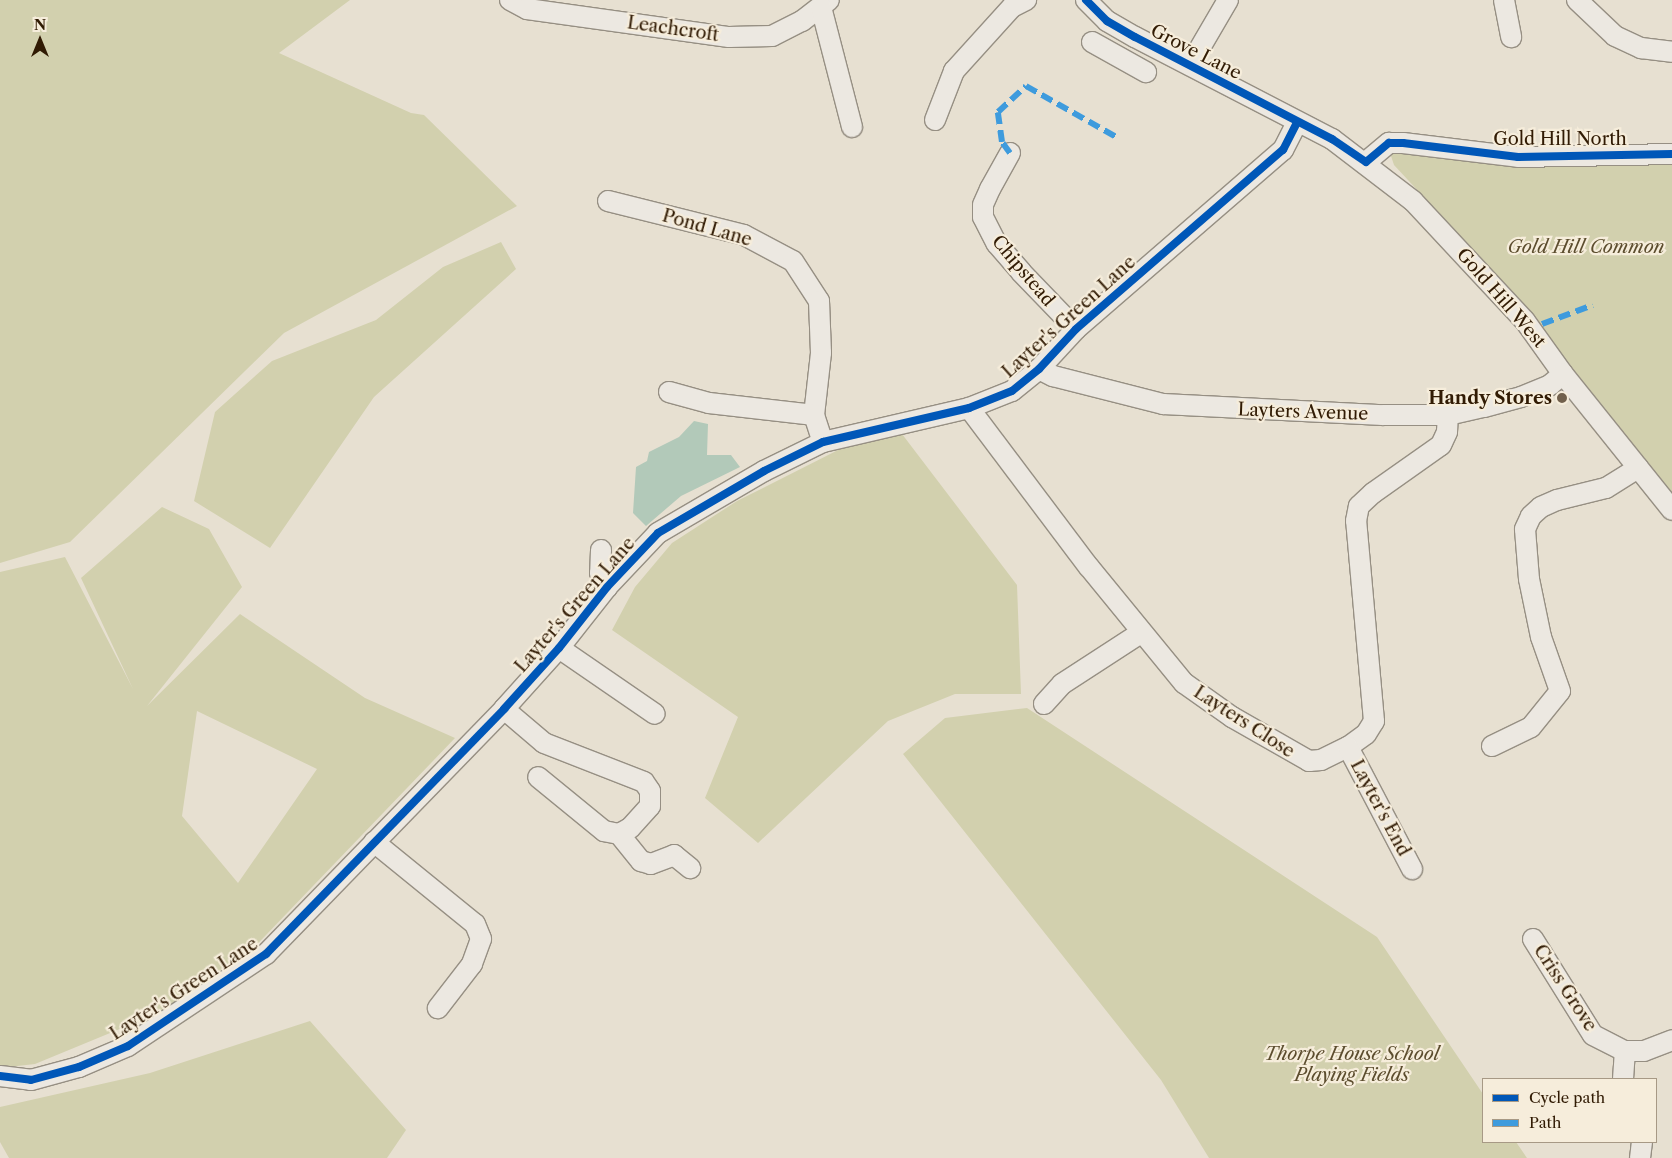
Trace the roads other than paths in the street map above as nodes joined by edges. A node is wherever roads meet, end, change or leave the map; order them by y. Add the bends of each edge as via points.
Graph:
1 (510, 0) edge
2 (1026, 0) edge
3 (1086, 0) edge
4 (1228, 0) edge
5 (1504, 0) edge
6 (1576, 0) edge
7 (825, 3) edge
8 (1135, 37) junction
9 (1511, 37) dead end
10 (1092, 42) dead end
11 (1672, 52) edge
12 (1126, 59) junction
13 (1190, 64) junction
14 (1146, 72) dead end
15 (935, 120) dead end
16 (1297, 122) junction
17 (852, 127) dead end
18 (1010, 152) dead end
19 (1672, 154) edge
20 (1366, 162) junction
21 (608, 201) dead end
22 (1076, 329) junction
23 (1039, 369) junction
24 (1563, 374) junction
25 (669, 392) dead end
26 (969, 408) junction
27 (814, 415) junction
28 (1448, 415) junction
29 (823, 442) junction
30 (1638, 468) junction
31 (1672, 510) edge
32 (601, 550) dead end
33 (607, 587) junction
34 (1142, 632) junction
35 (559, 648) junction
36 (1044, 704) dead end
37 (504, 709) junction
38 (655, 714) dead end
39 (1492, 746) dead end
40 (1348, 747) junction
41 (538, 777) dead end
42 (619, 834) junction
43 (374, 842) junction
44 (690, 868) dead end
45 (1412, 869) dead end
46 (1533, 939) dead end
47 (438, 1008) dead end
48 (1672, 1040) edge
49 (1625, 1051) junction
50 (0, 1076) edge
51 (1623, 1078) edge
52 (1642, 1143) edge
53 (1640, 1158) edge

1 - 7 street, Leachcroft via 527,9 729,37 772,36
2 - 15 street via 1012,7 954,71
3 - 8 street, Grove Lane via 1107,21
4 - 13 street
5 - 9 street
6 - 11 street via 1615,36 1641,48
7 - 17 street
8 - 12 street
8 - 13 street, Grove Lane
10 - 12 street
12 - 14 street
13 - 16 street, Grove Lane
16 - 20 street, Gold Hill West via 1332,139
16 - 22 street, Layter's Green Lane via 1283,150
18 - 22 street, Chipstead via 986,197 983,217 997,244
19 - 20 street, Gold Hill North via 1518,157 1403,143 1384,146
20 - 24 street, Gold Hill West via 1413,201 1493,283
21 - 27 street, Pond Lane via 744,235 793,261 819,301 821,353
22 - 23 street, Layter's Green Lane
23 - 26 street, Layter's Green Lane via 1012,391
23 - 28 street, Layters Avenue via 1053,376 1163,404 1303,412
24 - 28 street, Layters Avenue via 1550,385 1521,397
24 - 30 street, Gold Hill West
25 - 27 street via 709,403
26 - 29 street, Layter's Green Lane
26 - 34 street, Layters Close via 1088,567
27 - 29 street, Pond Lane
28 - 40 street, Layters Close via 1447,432 1441,445 1373,492 1360,506 1356,521 1374,721 1366,734
29 - 33 street, Layter's Green Lane via 764,470 658,533
30 - 31 street, Gold Hill West
30 - 39 street via 1606,488 1557,500 1531,516 1525,529 1529,579 1542,638 1560,691 1531,727
32 - 33 street via 600,573
33 - 35 street, Layter's Green Lane
34 - 36 street via 1062,684
34 - 40 street, Layters Close via 1184,683 1297,757 1321,760
35 - 37 street, Layter's Green Lane
35 - 38 street
37 - 42 street via 544,743 644,782 650,792 650,806 630,828
37 - 43 street, Layter's Green Lane
40 - 45 street, Layter's End
41 - 42 street via 604,831
42 - 44 street via 641,861 651,864 674,855
43 - 47 street via 475,924 481,939 472,964
43 - 50 street, Layter's Green Lane via 266,954 128,1046 79,1067 31,1080
46 - 49 street, Criss Grove via 1593,1035
48 - 49 street via 1644,1051
49 - 51 street
52 - 53 street

